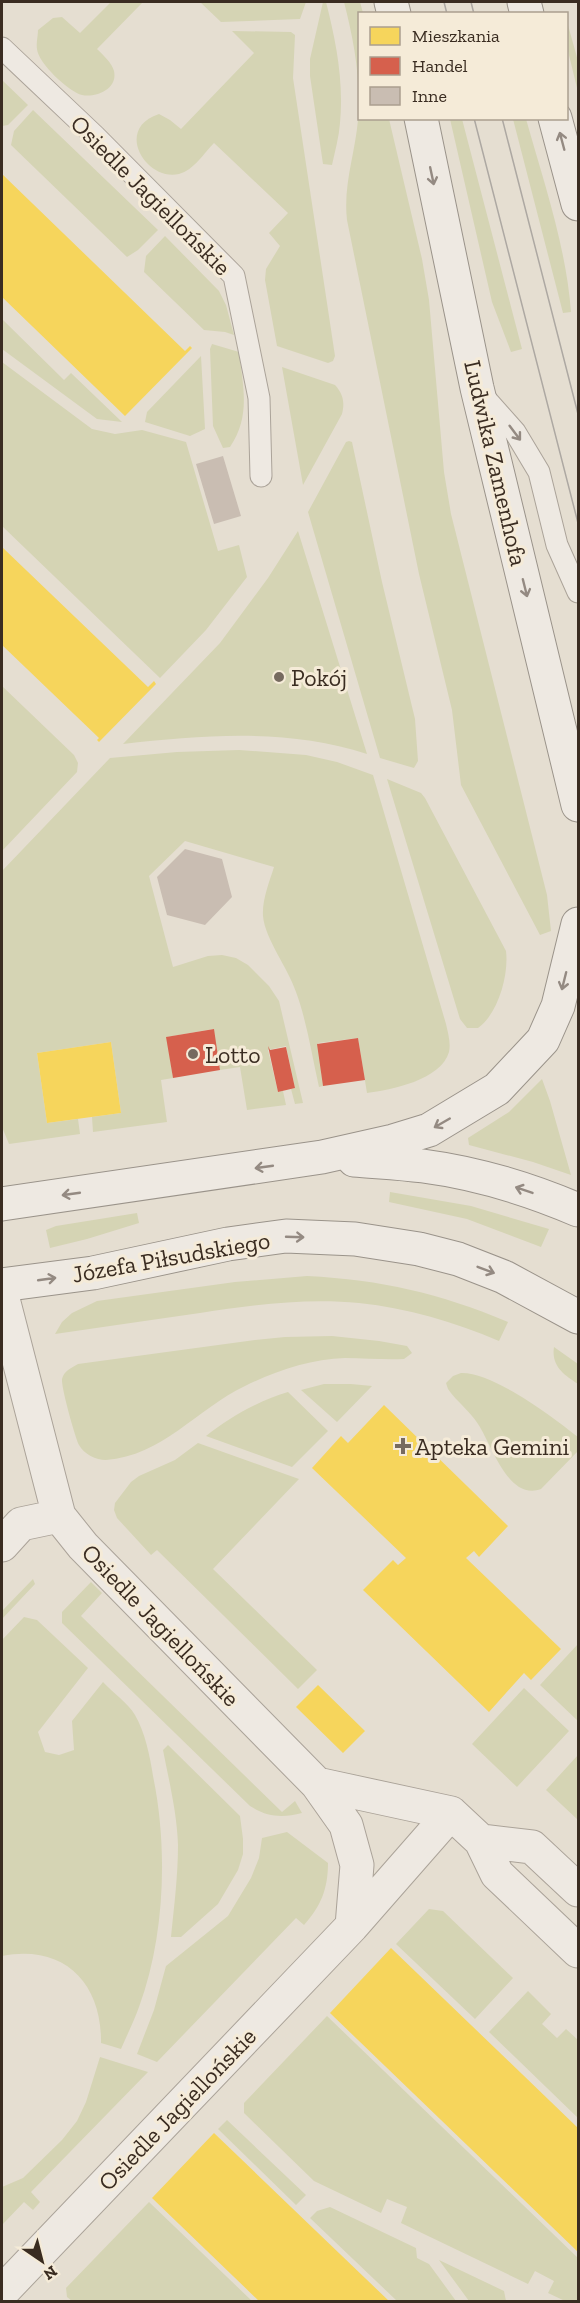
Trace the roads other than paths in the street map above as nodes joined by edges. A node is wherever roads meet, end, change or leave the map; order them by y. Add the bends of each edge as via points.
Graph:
1 (2, 48) edge
2 (420, 120) edge
3 (556, 120) edge
4 (579, 204) edge
5 (477, 388) junction
6 (261, 476) dead end
7 (579, 592) edge
8 (579, 805) edge
9 (579, 924) edge
10 (322, 1158) junction
11 (2, 1204) edge
12 (579, 1210) edge
13 (2, 1286) edge
14 (2, 1295) edge
15 (579, 1317) edge
16 (59, 1516) junction
17 (2, 1545) edge
18 (317, 1784) junction
19 (451, 1813) junction
20 (481, 1841) junction
21 (579, 1890) edge
22 (352, 1926) junction
23 (579, 1951) edge
24 (2, 2292) edge

1 - 6 lane, Osiedle Jagiellońskie via 234,276 259,398
2 -> 5 street, Ludwika Zamenhofa
4 -> 3 street
5 -> 7 lane via 515,432 536,465 557,545
5 -> 8 street, Ludwika Zamenhofa
9 -> 10 street via 558,1006 543,1040 497,1089 429,1130
10 -> 11 street
12 -> 10 street via 474,1175 424,1166
13 -> 15 street, Józefa Piłsudskiego via 286,1236 355,1239 458,1259 504,1277
14 - 16 street, Osiedle Jagiellońskie
16 - 17 street via 21,1524
16 - 18 street, Osiedle Jagiellońskie
18 - 19 street
18 - 22 street, Osiedle Jagiellońskie via 346,1825 357,1865
19 - 20 street
19 - 22 street, Osiedle Jagiellońskie
20 - 21 street via 532,1847
20 - 23 street via 497,1874
22 - 24 street, Osiedle Jagiellońskie

